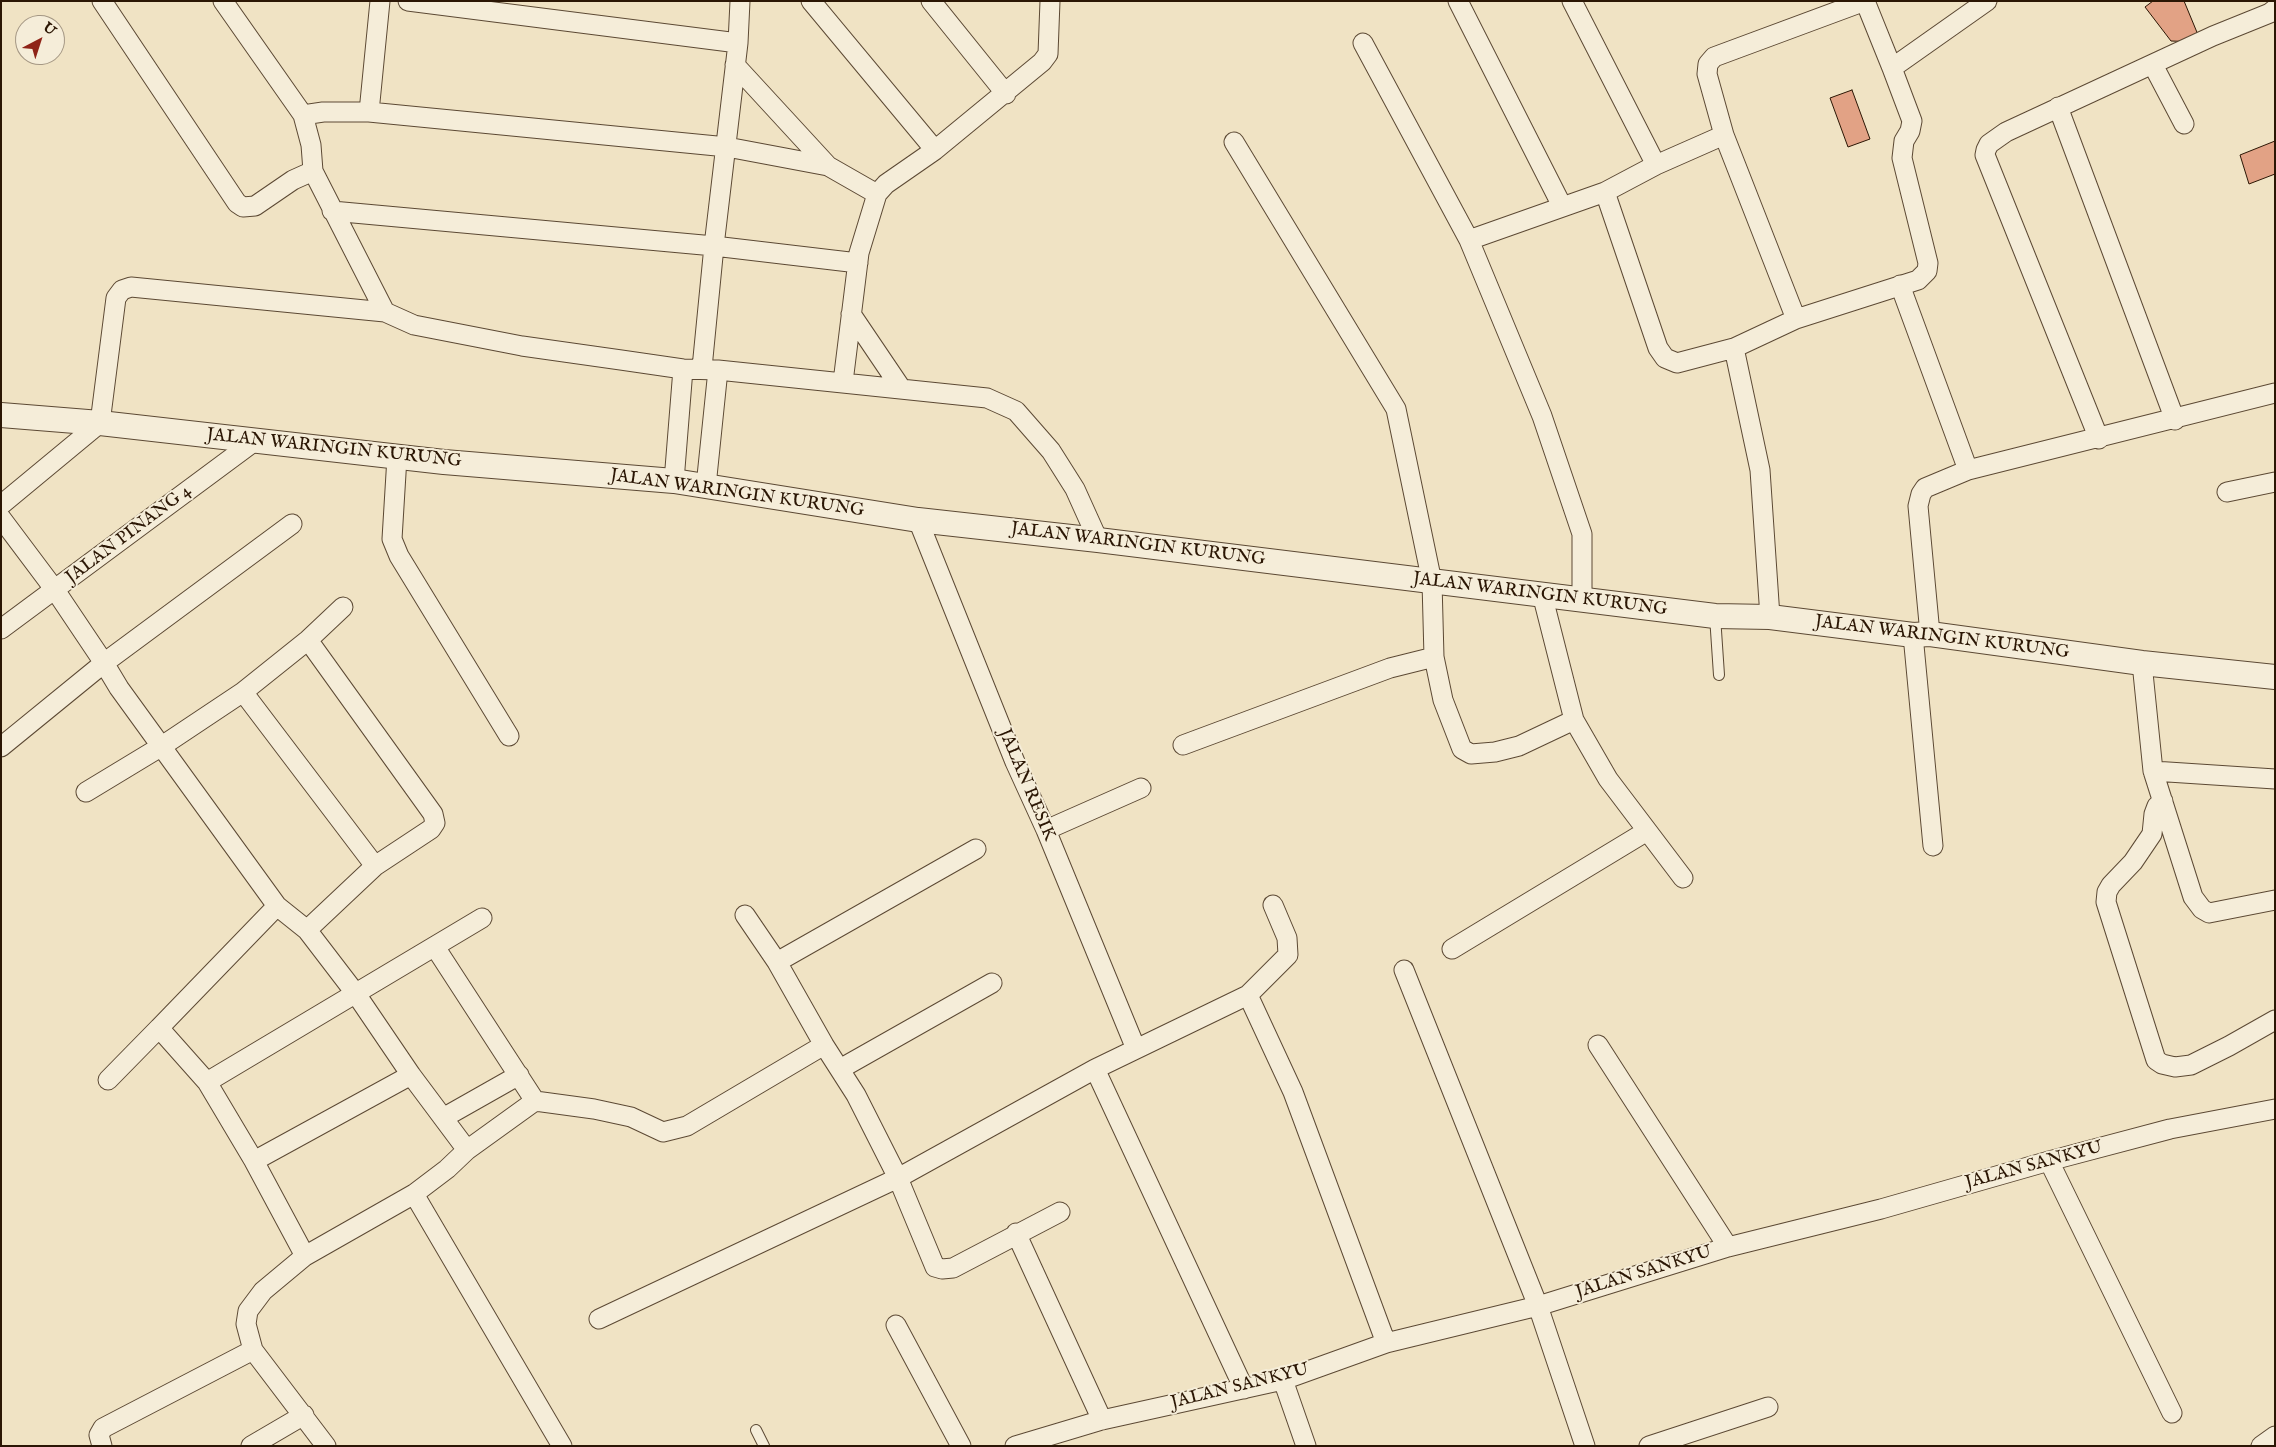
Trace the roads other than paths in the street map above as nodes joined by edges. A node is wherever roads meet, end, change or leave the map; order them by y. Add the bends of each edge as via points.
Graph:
1 (102, 1) edge
2 (223, 1) edge
3 (380, 1) edge
4 (408, 1) edge
5 (740, 1) edge
6 (811, 1) edge
7 (931, 1) edge
8 (1050, 1) edge
9 (1458, 1) edge
10 (1572, 1) edge
11 (1865, 1) edge
12 (1987, 1) edge
13 (2275, 9) edge
14 (738, 43) junction
15 (1363, 43) dead end
16 (735, 64) junction
17 (2153, 65) junction
18 (1892, 68) junction
19 (1006, 94) junction
20 (2058, 108) junction
21 (369, 112) junction
22 (303, 115) junction
23 (2184, 124) dead end
24 (1724, 135) junction
25 (1234, 142) dead end
26 (727, 147) junction
27 (936, 150) junction
28 (1656, 165) junction
29 (828, 166) junction
30 (312, 170) junction
31 (1604, 192) junction
32 (877, 194) junction
33 (1562, 206) junction
34 (332, 211) junction
35 (1469, 240) junction
36 (714, 246) junction
37 (858, 263) junction
38 (1900, 286) junction
39 (385, 312) junction
40 (851, 314) junction
41 (1796, 318) junction
42 (1734, 348) junction
43 (683, 369) junction
44 (710, 369) junction
45 (843, 382) junction
46 (901, 388) junction
47 (2275, 394) edge
48 (1, 415) edge
49 (2175, 420) junction
50 (100, 423) junction
51 (2100, 438) junction
52 (256, 440) junction
53 (397, 457) junction
54 (1968, 470) junction
55 (674, 481) junction
56 (2275, 482) edge
57 (706, 486) junction
58 (2227, 492) dead end
59 (1, 505) edge
60 (1, 518) edge
61 (918, 520) junction
62 (292, 524) dead end
63 (1098, 540) junction
64 (1432, 582) junction
65 (55, 590) junction
66 (1542, 594) junction
67 (1582, 598) junction
68 (343, 606) dead end
69 (1715, 616) junction
70 (1770, 617) junction
71 (1, 628) edge
72 (1922, 635) junction
73 (308, 640) junction
74 (1434, 657) junction
75 (104, 663) junction
76 (2142, 663) junction
77 (1719, 675) dead end
78 (2275, 677) edge
79 (243, 692) junction
80 (1574, 720) junction
81 (509, 736) dead end
82 (1183, 745) dead end
83 (162, 746) junction
84 (1, 747) edge
85 (2153, 771) junction
86 (2275, 779) edge
87 (1142, 788) dead end
88 (86, 792) dead end
89 (2164, 801) junction
90 (1046, 830) junction
91 (1647, 830) junction
92 (1933, 846) dead end
93 (976, 850) dead end
94 (375, 866) junction
95 (1683, 878) dead end
96 (2275, 900) edge
97 (1273, 905) dead end
98 (277, 906) junction
99 (745, 915) dead end
100 (482, 918) dead end
101 (306, 930) junction
102 (435, 947) junction
103 (1452, 949) dead end
104 (777, 962) junction
105 (1404, 970) dead end
106 (992, 983) dead end
107 (356, 994) junction
108 (1248, 995) junction
109 (2275, 1020) edge
110 (160, 1028) junction
111 (824, 1045) junction
112 (1598, 1045) dead end
113 (1136, 1049) junction
114 (840, 1069) junction
115 (1095, 1069) junction
116 (411, 1074) junction
117 (518, 1075) junction
118 (108, 1080) dead end
119 (207, 1082) junction
120 (535, 1101) junction
121 (2275, 1109) edge
122 (443, 1118) junction
123 (467, 1150) junction
124 (254, 1161) junction
125 (2048, 1161) junction
126 (898, 1178) junction
127 (414, 1194) junction
128 (1060, 1212) dead end
129 (1016, 1233) junction
130 (1728, 1247) junction
131 (305, 1256) junction
132 (1538, 1306) junction
133 (600, 1319) dead end
134 (896, 1325) dead end
135 (1386, 1343) junction
136 (253, 1350) junction
137 (1283, 1380) junction
138 (1244, 1389) junction
139 (1768, 1407) dead end
140 (2172, 1413) dead end
141 (304, 1414) junction
142 (1102, 1420) junction
143 (756, 1430) dead end
144 (2275, 1436) edge
145 (1036, 1443) edge
146 (102, 1446) edge
147 (251, 1446) edge
148 (326, 1446) edge
149 (562, 1446) edge
150 (764, 1446) edge
151 (962, 1446) edge
152 (1015, 1446) edge
153 (1306, 1446) edge
154 (1585, 1446) edge
155 (1649, 1446) edge
156 (2261, 1446) edge

1 - 30 street via 237,203 244,207 255,206
2 - 22 street
3 - 21 street
4 - 14 street
5 - 14 street
6 - 27 street
7 - 19 street
8 - 19 street via 1048,54
9 - 33 street
10 - 28 street
11 - 18 street
11 - 24 street via 1714,58 1708,64 1707,74
12 - 18 street
13 - 17 street
14 - 16 street
15 - 35 street
16 - 26 street
16 - 29 street
17 - 20 street
17 - 23 street
18 - 38 street via 1912,122 1904,141 1902,158 1928,263 1927,271 1918,280
19 - 27 street
20 - 49 street
20 - 51 street via 2006,132 1989,144 1985,155
21 - 22 street
21 - 26 street
22 - 30 street via 311,145
24 - 28 street
24 - 41 street
25 - 64 street via 1396,410
26 - 29 street
26 - 36 street
27 - 32 street via 886,184
28 - 31 street
29 - 32 street
30 - 34 street
31 - 33 street
31 - 42 street via 1658,348 1665,358 1678,363
32 - 37 street
33 - 35 street
34 - 36 street
34 - 39 street
35 - 67 street via 1542,416 1582,534
36 - 37 street
36 - 44 street
37 - 40 street
38 - 41 street
38 - 54 street
39 - 43 street via 414,325 522,346
39 - 50 street via 131,287 122,290 116,298
40 - 45 street
40 - 46 street
41 - 42 street
42 - 70 street via 1760,470
43 - 44 street
43 - 55 street
44 - 45 street
44 - 57 street
45 - 46 street
46 - 63 street via 987,398 1016,411 1051,451 1066,474
47 - 49 street
48 - 50 street, JALAN WARINGIN KURUNG
49 - 51 street
50 - 52 street, JALAN WARINGIN KURUNG
50 - 59 street
51 - 54 street
52 - 53 street, JALAN WARINGIN KURUNG
52 - 65 street, JALAN PINANG 4
53 - 55 street, JALAN WARINGIN KURUNG
53 - 81 street via 392,539 399,556
54 - 72 street via 1928,486 1919,498
55 - 57 street, JALAN WARINGIN KURUNG
56 - 58 street
57 - 61 street, JALAN WARINGIN KURUNG
60 - 65 street
61 - 63 street, JALAN WARINGIN KURUNG
61 - 90 street, JALAN RESIK via 1015,762
62 - 75 street
63 - 64 street, JALAN WARINGIN KURUNG
64 - 66 street, JALAN WARINGIN KURUNG
64 - 74 street
65 - 71 street, JALAN PINANG 4
65 - 75 street
66 - 67 street, JALAN WARINGIN KURUNG
66 - 80 street
67 - 69 street, JALAN WARINGIN KURUNG
68 - 73 street
69 - 70 street, JALAN WARINGIN KURUNG
69 - 77 lane
70 - 72 street, JALAN WARINGIN KURUNG
72 - 76 street, JALAN WARINGIN KURUNG
72 - 92 street
73 - 79 street
73 - 94 street via 433,814 435,823 432,829
74 - 80 street via 1443,700 1462,749 1472,754 1519,746
74 - 82 street via 1390,668
75 - 83 street
75 - 84 street
76 - 78 street, JALAN WARINGIN KURUNG
76 - 85 street
79 - 83 street
79 - 94 street
80 - 91 street via 1608,778
83 - 88 street
83 - 98 street
85 - 86 street
85 - 89 street
87 - 90 street
89 - 96 street via 2193,897 2202,909 2209,913
89 - 109 street via 2154,814 2152,834 2107,892 2106,902 2156,1060 2175,1067 2191,1065
90 - 113 street, JALAN RESIK
91 - 95 street
91 - 103 street
93 - 104 street
94 - 101 street
97 - 108 street via 1287,938 1288,954
98 - 101 street
98 - 110 street
99 - 104 street
100 - 102 street
101 - 107 street
102 - 107 street
102 - 117 street
104 - 111 street
105 - 132 street
106 - 114 street
107 - 116 street
107 - 119 street
108 - 113 street
108 - 135 street via 1293,1092
110 - 118 street
110 - 119 street
111 - 114 street
111 - 120 street via 687,1126 663,1132 631,1117
112 - 130 street
113 - 115 street
114 - 126 street
115 - 126 street
115 - 138 street
116 - 122 street
116 - 124 street
117 - 120 street
117 - 122 street
119 - 124 street
120 - 123 street
121 - 125 street, JALAN SANKYU via 2170,1129
122 - 123 street
123 - 127 street
124 - 131 street
125 - 130 street, JALAN SANKYU
125 - 140 street
126 - 129 street via 938,1269 953,1268
126 - 133 street
127 - 131 street
127 - 149 street
128 - 129 street
129 - 142 street
130 - 132 street, JALAN SANKYU
131 - 136 street via 263,1291 248,1311 246,1324
132 - 135 street, JALAN SANKYU
132 - 154 street
134 - 151 street
135 - 137 street, JALAN SANKYU
136 - 141 street
136 - 146 street via 103,1428 100,1435
137 - 138 street, JALAN SANKYU
137 - 153 street
138 - 142 street, JALAN SANKYU
139 - 155 street
141 - 147 street
141 - 148 street
142 - 145 street, JALAN SANKYU
143 - 150 lane
144 - 156 street
145 - 152 street, JALAN SANKYU

